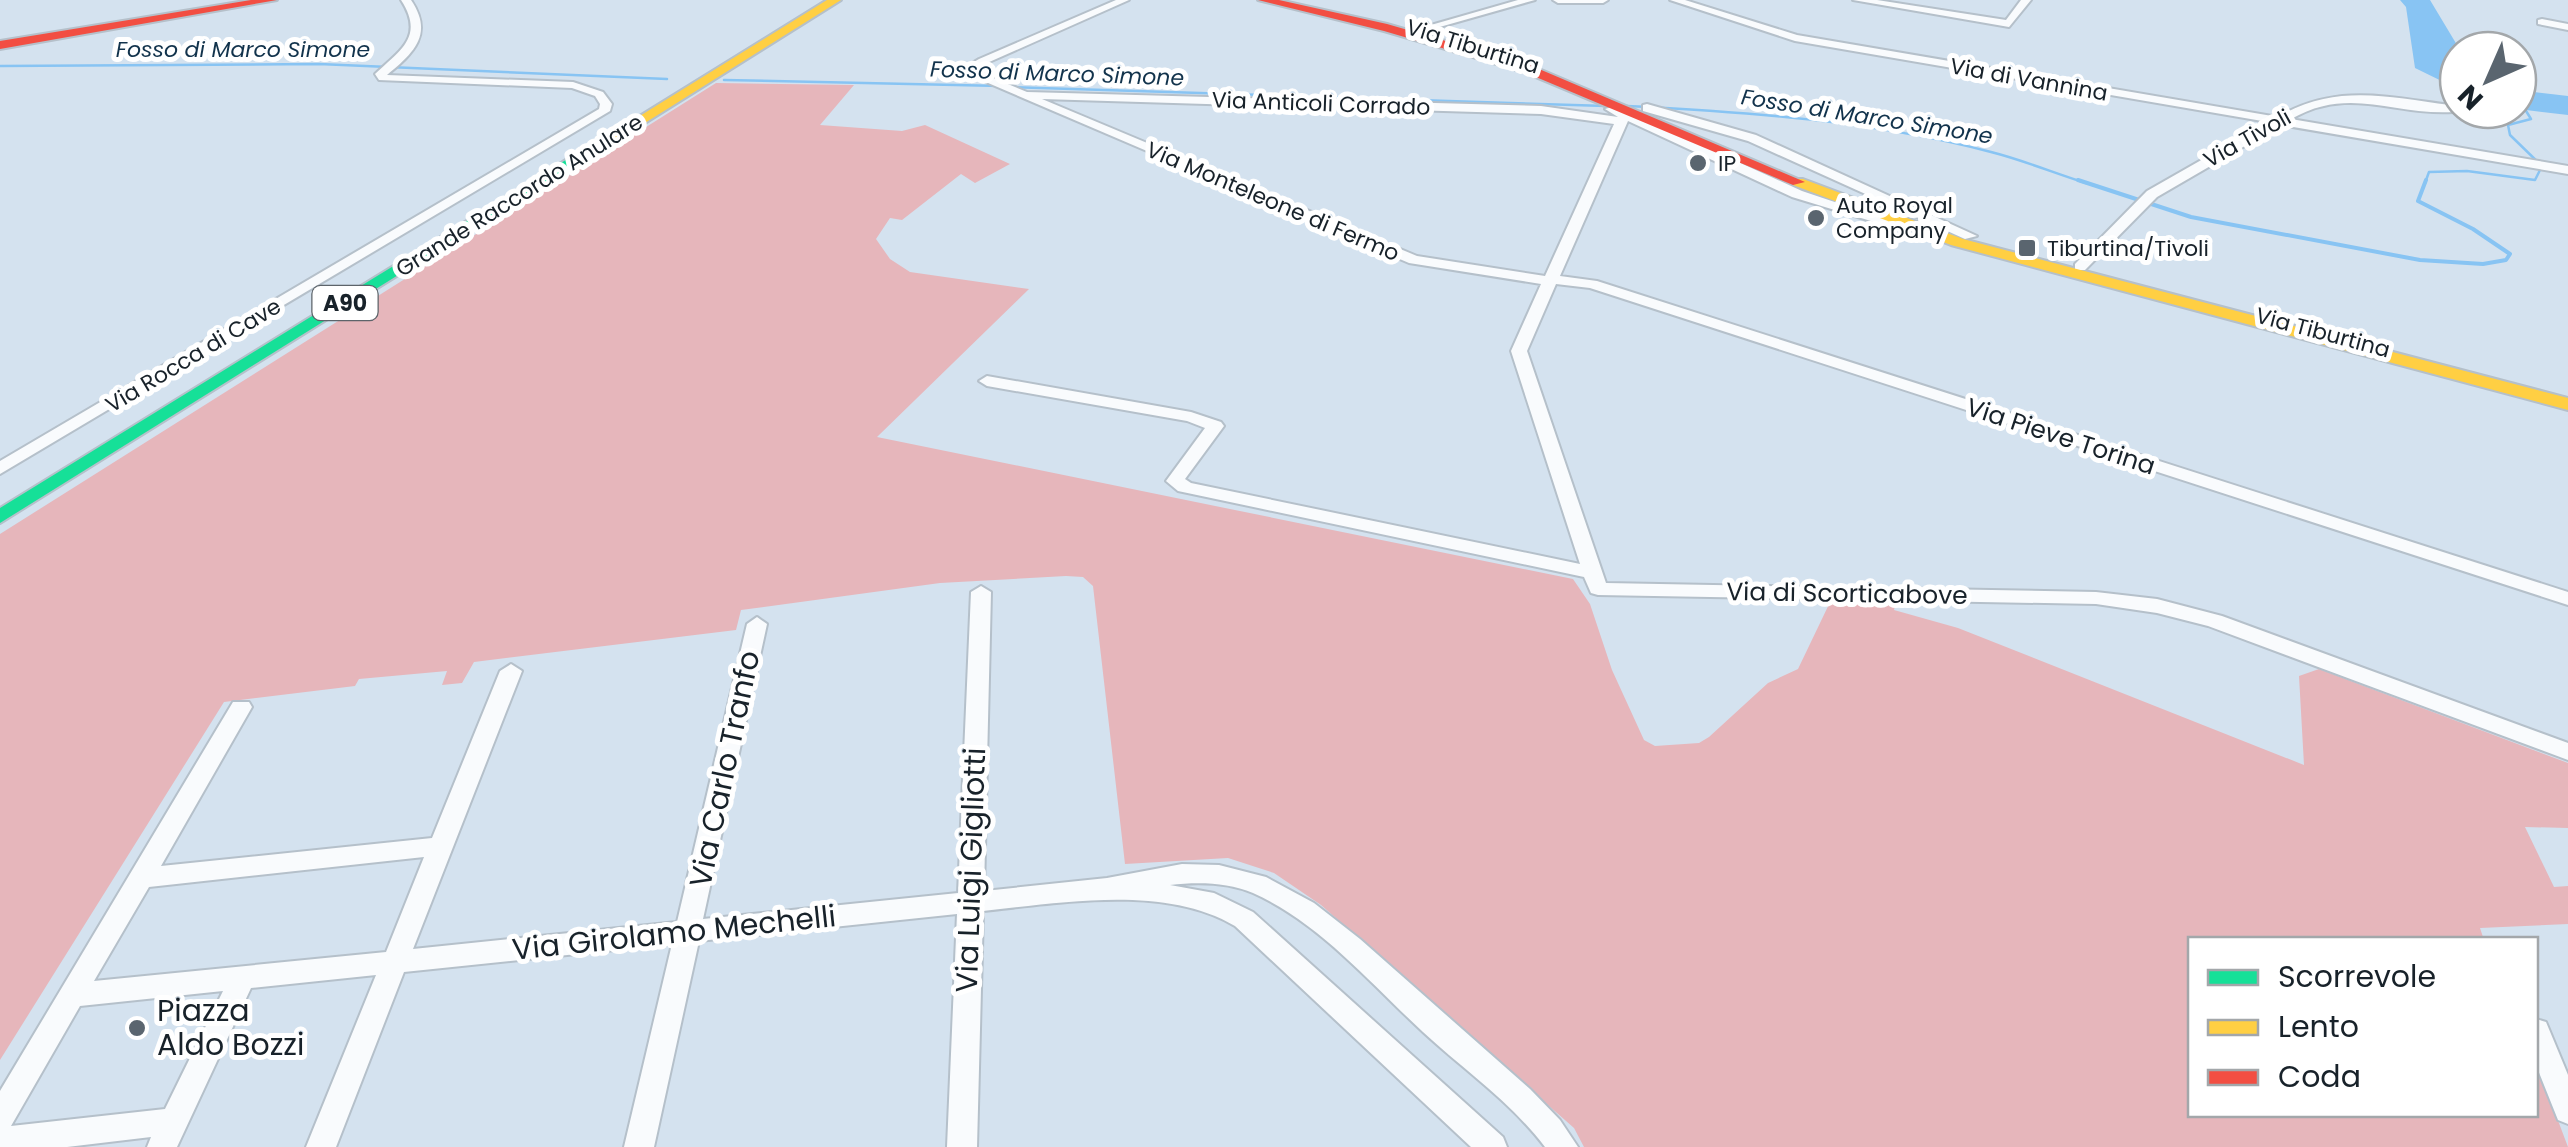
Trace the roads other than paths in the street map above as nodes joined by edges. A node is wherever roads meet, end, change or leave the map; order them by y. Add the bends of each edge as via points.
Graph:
1 (270, 0) edge
2 (406, 0) edge
3 (834, 0) edge
4 (857, 0) edge
5 (1124, 0) edge
6 (1264, 0) edge
7 (1294, 0) edge
8 (1530, 0) edge
9 (1558, 0) edge
10 (1603, 0) edge
11 (1675, 0) edge
12 (1858, 0) edge
13 (2026, 0) edge
14 (809, 9) edge
15 (2542, 22) dead end
16 (2568, 28) edge
17 (1422, 29) junction
18 (0, 44) edge
19 (693, 81) junction
20 (1601, 94) junction
21 (1020, 95) junction
22 (2438, 107) edge
23 (1631, 118) junction
24 (2281, 122) junction
25 (1752, 138) junction
26 (1703, 142) junction
27 (2568, 170) edge
28 (1816, 185) junction
29 (2077, 271) junction
30 (1551, 280) junction
31 (2452, 376) junction
32 (988, 381) dead end
33 (2568, 392) edge
34 (2568, 404) edge
35 (2568, 412) edge
36 (0, 469) edge
37 (0, 492) edge
38 (0, 516) edge
39 (1592, 573) junction
40 (981, 592) dead end
41 (2568, 600) edge
42 (757, 624) dead end
43 (512, 671) dead end
44 (241, 706) dead end
45 (2568, 752) edge
46 (442, 846) junction
47 (140, 878) junction
48 (1107, 888) junction
49 (971, 901) junction
50 (689, 931) junction
51 (396, 964) junction
52 (241, 980) junction
53 (74, 995) junction
54 (2538, 1036) edge
55 (2568, 1111) edge
56 (0, 1118) edge
57 (168, 1134) edge
58 (0, 1141) edge
59 (322, 1147) edge
60 (639, 1147) edge
61 (962, 1147) edge
62 (1492, 1147) edge
63 (1563, 1147) edge

1 - 18 main road
2 - 36 street, Via Rocca di Cave via 418,30 381,77 581,87 606,101 604,111
3 - 14 main road, Grande Raccordo Anulare / A90
4 - 14 main road
5 - 21 street, Via Monteleone di Fermo via 972,68 978,78
6 - 20 main road, Via Tiburtina via 1387,28
7 - 17 main road, Via Tiburtina
8 - 17 street
9 - 10 street
11 - 24 street, Via di Vannina via 1778,34
12 - 13 street via 2009,24
14 - 19 main road, Grande Raccordo Anulare / A90
15 - 16 street
17 - 20 main road, Via Tiburtina via 1515,56
19 - 37 main road, Grande Raccordo Anulare / A90
19 - 38 main road, Grande Raccordo Anulare / A90
20 - 23 main road, Via Tiburtina
21 - 23 street, Via Anticoli Corrado
21 - 30 street, Via Monteleone di Fermo via 1414,260
22 - 24 street, Via Tivoli via 2339,98
23 - 25 street, Via Tiburtina
23 - 26 main road, Via Tiburtina
23 - 30 street
24 - 27 street, Via di Vannina
24 - 29 street, Via Tivoli via 2152,194
25 - 26 street
25 - 28 street, Via Tiburtina
26 - 28 main road
26 - 28 street, Via Tiburtina
28 - 29 main road
28 - 29 main road, Via Tiburtina via 1896,222
29 - 31 main road
29 - 33 main road, Via Tiburtina
30 - 39 street via 1519,351
30 - 41 street, Via Pieve Torina via 1592,284
31 - 34 main road
31 - 35 street
32 - 39 street via 1215,426 1175,482 1185,487
39 - 45 street, Via di Scorticabove via 1598,589 2096,598 2157,606 2215,621
40 - 49 street, Via Luigi Gigliotti
42 - 50 street, Via Carlo Tranfo
43 - 46 street
44 - 47 street
46 - 47 street
46 - 51 street
47 - 53 street
48 - 49 street, Via Girolamo Mechelli
48 - 62 street, Via Girolamo Mechelli via 1187,894 1231,910
48 - 63 street, Via Girolamo Mechelli via 1196,873 1254,883 1289,899 1528,1108
49 - 50 street, Via Girolamo Mechelli
49 - 61 street, Via Luigi Gigliotti
50 - 51 street, Via Girolamo Mechelli
50 - 60 street, Via Carlo Tranfo
51 - 52 street, Via Girolamo Mechelli
51 - 59 street
52 - 53 street
52 - 57 street
53 - 56 street
54 - 55 street
57 - 58 street

